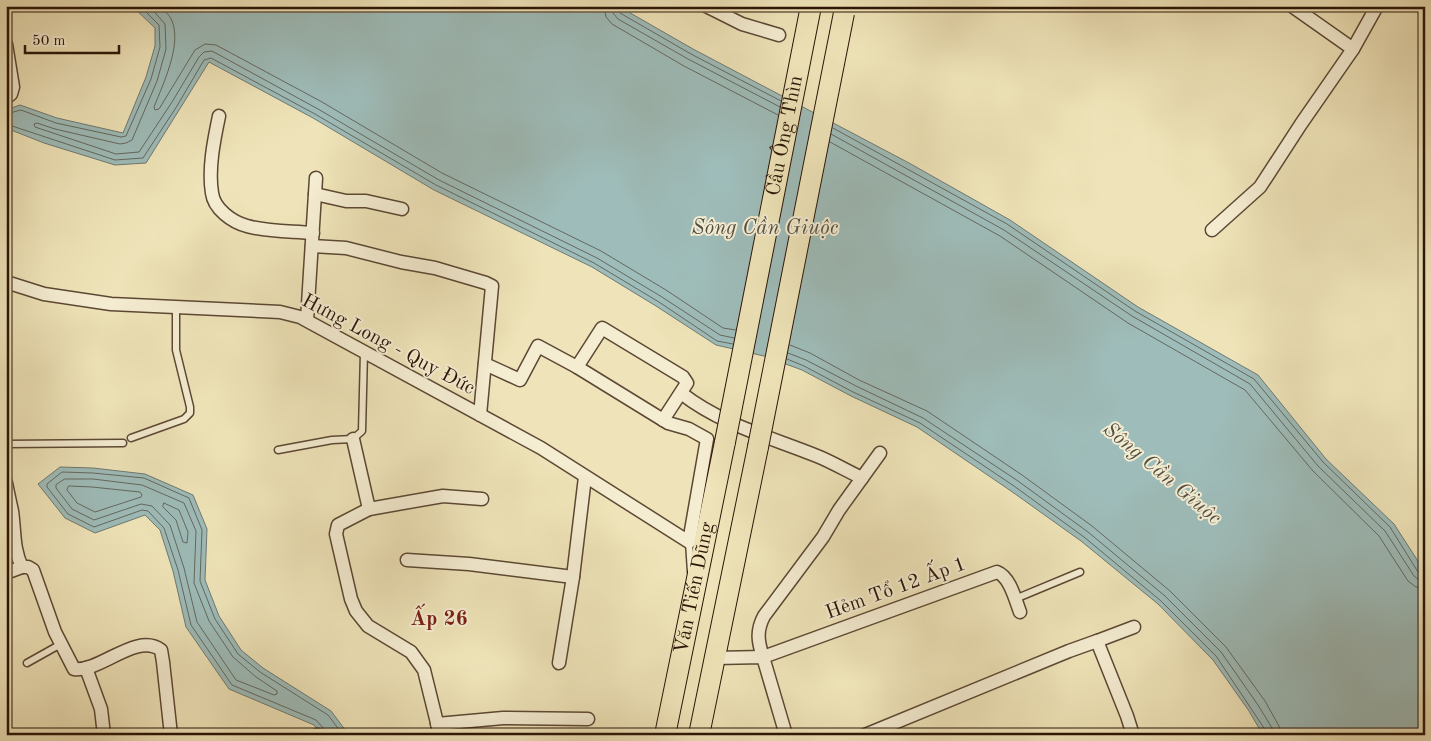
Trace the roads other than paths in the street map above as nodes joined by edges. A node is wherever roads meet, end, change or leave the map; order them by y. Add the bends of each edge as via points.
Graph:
1 (706, 6) edge
2 (811, 6) edge
3 (1292, 6) edge
4 (1377, 6) edge
5 (844, 9) edge
6 (779, 35) dead end
7 (6, 44) edge
8 (1353, 49) junction
9 (6, 98) edge
10 (219, 116) dead end
11 (316, 178) dead end
12 (315, 194) junction
13 (402, 209) dead end
14 (1212, 230) dead end
15 (312, 239) junction
16 (6, 282) edge
17 (176, 308) junction
18 (307, 320) junction
19 (364, 352) junction
20 (485, 364) junction
21 (577, 367) junction
22 (681, 394) junction
23 (480, 415) junction
24 (663, 420) junction
25 (131, 438) dead end
26 (353, 439) junction
27 (726, 442) joint
28 (123, 443) dead end
29 (6, 444) edge
30 (758, 447) joint
31 (278, 450) dead end
32 (880, 453) dead end
33 (585, 477) junction
34 (862, 478) junction
35 (6, 484) edge
36 (482, 499) dead end
37 (369, 509) junction
38 (689, 542) junction
39 (407, 560) dead end
40 (22, 567) junction
41 (1080, 572) dead end
42 (6, 573) edge
43 (573, 577) junction
44 (1015, 599) junction
45 (692, 603) junction
46 (1020, 612) dead end
47 (1134, 628) dead end
48 (1097, 641) junction
49 (62, 644) junction
50 (764, 657) junction
51 (715, 658) junction
52 (26, 663) dead end
53 (559, 663) dead end
54 (86, 668) junction
55 (588, 719) dead end
56 (438, 730) edge
57 (104, 735) edge
58 (171, 735) edge
59 (665, 735) edge
60 (699, 735) edge
61 (786, 735) edge
62 (865, 735) edge
63 (1133, 735) edge

1 - 6 street via 742,24
2 - 27 highway, Cầu Ông Thìn, bridge
3 - 8 street
4 - 8 street
5 - 30 highway, Cầu Ông Thìn, bridge
7 - 9 street via 12,87
8 - 14 street via 1260,187
10 - 15 street via 212,154 212,194 224,214 249,227
11 - 12 street
12 - 13 street
12 - 15 street
15 - 18 street
15 - 20 street via 435,268 492,286
16 - 17 street, Hưng Long - Quy Đức via 44,294 111,304
17 - 18 street, Hưng Long - Quy Đức via 280,312
17 - 25 lane via 176,350 190,413 184,419
18 - 19 street, Hưng Long - Quy Đức
19 - 23 street, Hưng Long - Quy Đức
19 - 26 lane via 362,431
20 - 21 street via 520,380 538,346
20 - 23 street
21 - 22 street via 602,328 686,380
21 - 24 street
22 - 24 street
22 - 34 street via 734,425 818,457
23 - 33 street, Hưng Long - Quy Đức via 541,448
24 - 38 street via 707,439
26 - 31 lane
26 - 37 street
27 - 45 highway, Văn Tiến Dũng
28 - 29 lane
30 - 51 highway, Văn Tiến Dũng
32 - 34 street
33 - 38 street, Hưng Long - Quy Đức
33 - 43 street
34 - 50 street via 760,624 758,634
35 - 40 street via 15,549
36 - 37 street via 443,496
37 - 56 street via 338,525 336,534 351,599 368,626 411,652 424,670
38 - 45 lane
39 - 43 street
40 - 42 street
40 - 49 street via 33,570
41 - 44 lane
43 - 53 street
44 - 46 street, Hẻm Tổ 12 Ấp 1
44 - 50 street, Hẻm Tổ 12 Ấp 1 via 1003,574 997,572
45 - 59 highway, Văn Tiến Dũng
47 - 48 street
48 - 62 street
48 - 63 street
49 - 52 lane
49 - 54 street via 74,669
50 - 51 street, Hẻm Tổ 12 Ấp 1
50 - 61 street
51 - 60 highway, Văn Tiến Dũng
54 - 57 street via 101,709
54 - 58 street via 138,646 155,645 161,650
55 - 56 street via 503,718

